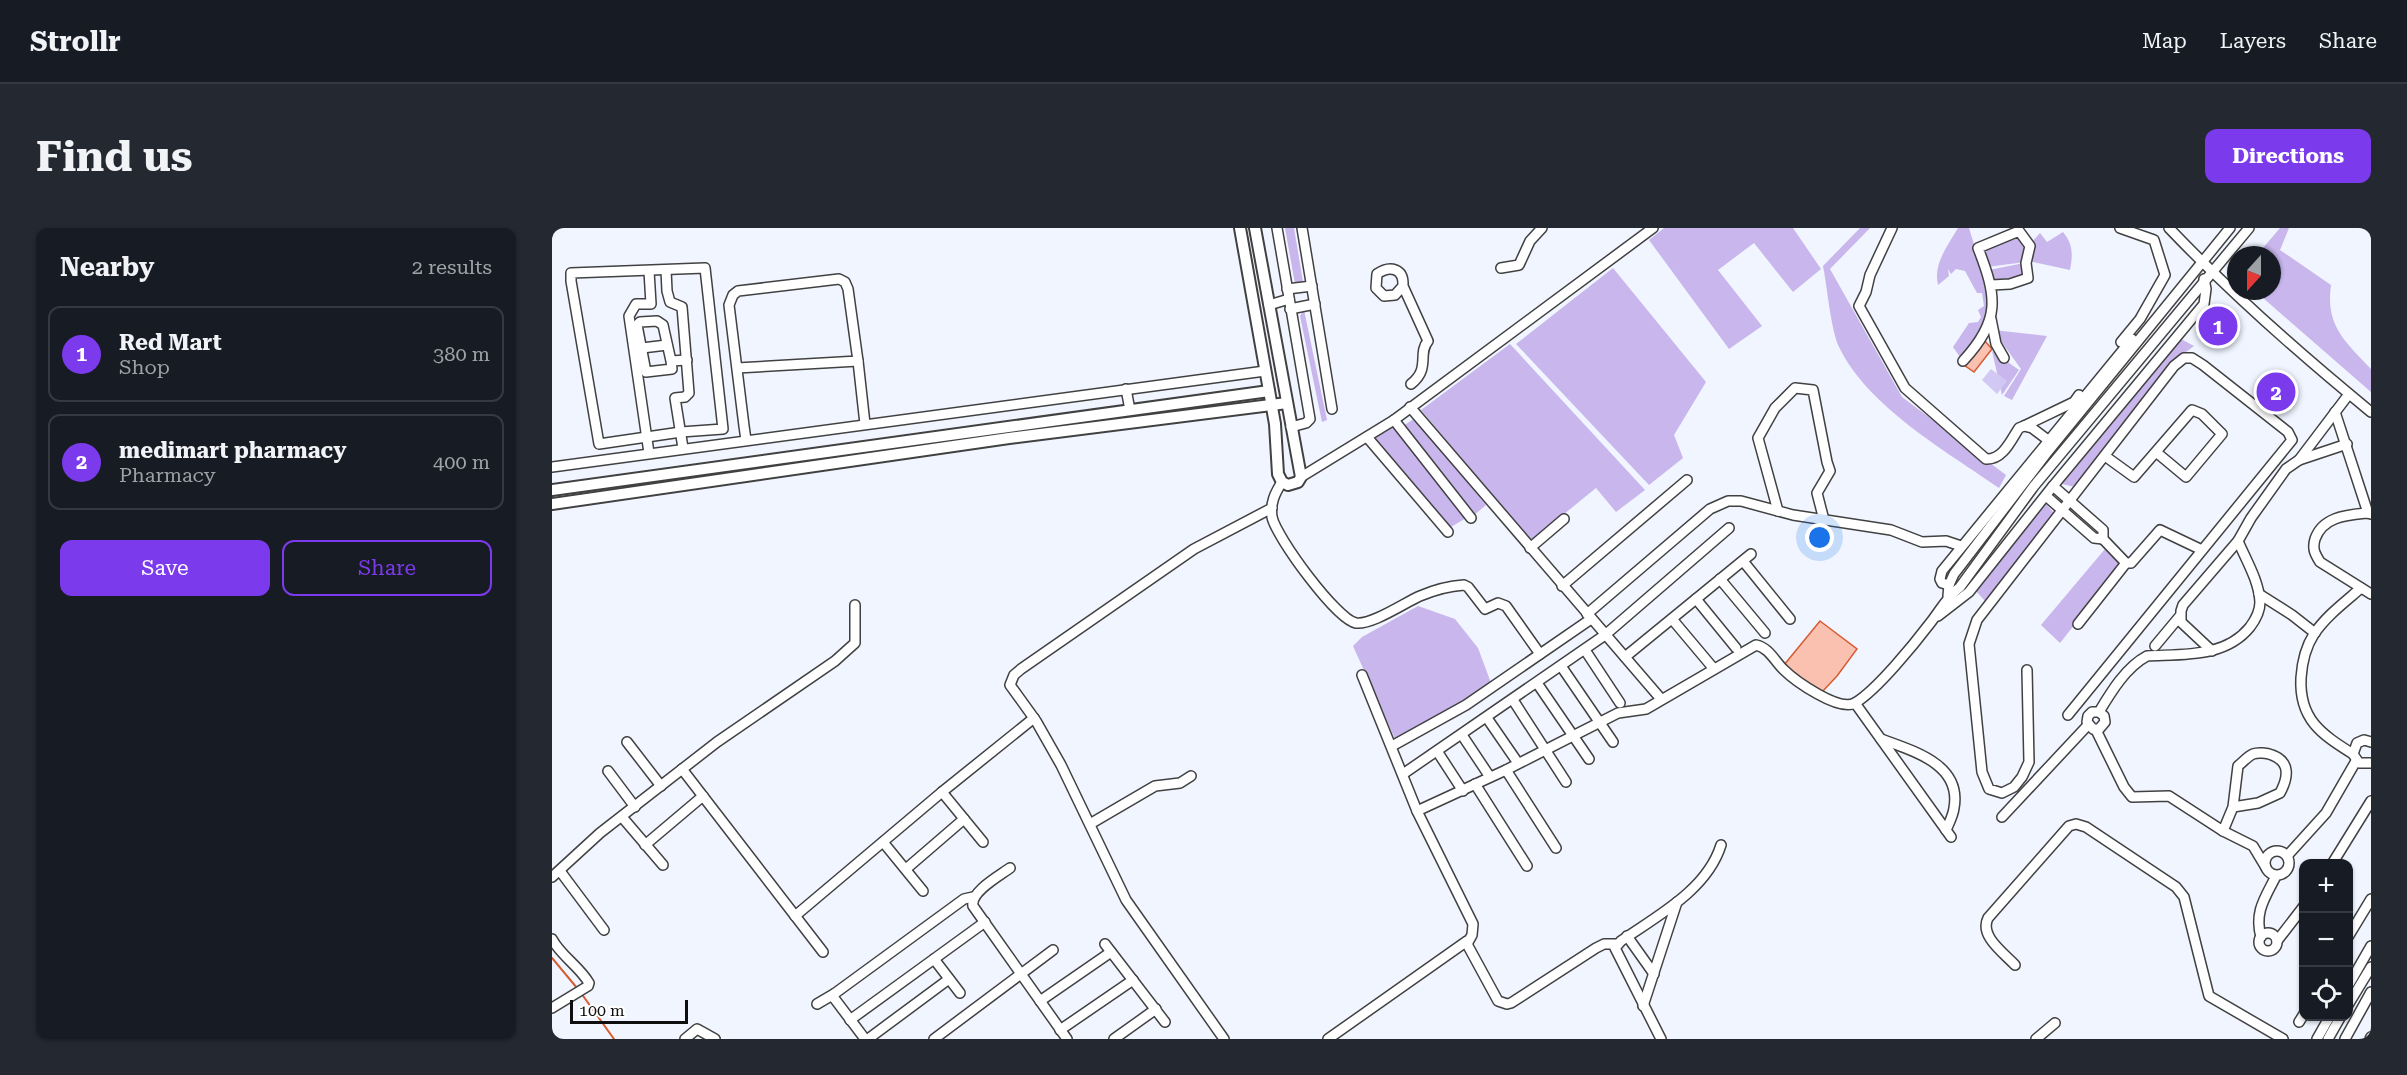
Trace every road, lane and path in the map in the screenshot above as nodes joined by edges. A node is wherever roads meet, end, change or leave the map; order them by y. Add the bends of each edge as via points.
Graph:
1 (1240, 228) edge
2 (1255, 228) edge
3 (1277, 228) edge
4 (1302, 228) edge
5 (1542, 228) edge
6 (1653, 228) edge
7 (1893, 228) edge
8 (2120, 228) edge
9 (2169, 228) edge
10 (2230, 228) edge
11 (2249, 228) edge
12 (2200, 260) junction
13 (1501, 268) dead end
14 (666, 270) junction
15 (649, 271) junction
16 (2211, 271) junction
17 (2204, 279) junction
18 (1992, 285) junction
19 (1312, 286) junction
20 (1402, 286) dead end
21 (1287, 289) junction
22 (670, 302) junction
23 (651, 304) junction
24 (1290, 304) junction
25 (1315, 304) junction
26 (1269, 305) junction
27 (1992, 312) junction
28 (667, 345) junction
29 (642, 348) junction
30 (2004, 358) dead end
31 (687, 360) junction
32 (671, 361) junction
33 (858, 361) junction
34 (1963, 361) dead end
35 (737, 368) junction
36 (1265, 371) junction
37 (1411, 384) dead end
38 (1126, 389) junction
39 (1269, 391) junction
40 (2349, 394) junction
41 (1287, 403) junction
42 (1271, 405) junction
43 (1410, 407) junction
44 (1332, 409) dead end
45 (1130, 410) junction
46 (2335, 412) junction
47 (2371, 412) edge
48 (1394, 420) junction
49 (865, 424) junction
50 (2024, 426) junction
51 (1291, 427) junction
52 (681, 432) junction
53 (1367, 437) junction
54 (647, 438) junction
55 (746, 440) junction
56 (2048, 440) junction
57 (2347, 444) junction
58 (683, 448) junction
59 (2156, 452) junction
60 (649, 453) junction
61 (2105, 456) junction
62 (2299, 460) junction
63 (552, 466) edge
64 (1301, 477) junction
65 (1687, 480) dead end
66 (1282, 482) junction
67 (2053, 486) junction
68 (552, 490) edge
69 (2046, 496) junction
70 (2069, 501) junction
71 (552, 504) edge
72 (1272, 508) junction
73 (2003, 510) junction
74 (2062, 510) junction
75 (1778, 511) junction
76 (2370, 514) edge
77 (2011, 517) junction
78 (1471, 518) dead end
79 (1564, 519) dead end
80 (1824, 520) junction
81 (1730, 528) dead end
82 (1448, 532) dead end
83 (2103, 539) junction
84 (2238, 542) junction
85 (1961, 546) junction
86 (1530, 548) junction
87 (2202, 550) junction
88 (2126, 563) junction
89 (1720, 579) junction
90 (1949, 585) junction
91 (1563, 586) junction
92 (2361, 588) junction
93 (2259, 594) junction
94 (2371, 594) edge
95 (1948, 596) junction
96 (1696, 599) junction
97 (855, 605) dead end
98 (2180, 616) junction
99 (1589, 617) junction
100 (1672, 619) junction
101 (1790, 619) dead end
102 (1933, 619) junction
103 (2078, 624) dead end
104 (1765, 633) dead end
105 (2315, 633) junction
106 (1605, 635) junction
107 (2155, 646) dead end
108 (1736, 648) dead end
109 (1585, 650) junction
110 (2212, 651) junction
111 (1540, 654) junction
112 (1625, 657) junction
113 (1561, 666) junction
114 (1714, 669) junction
115 (2027, 670) dead end
116 (1362, 675) dead end
117 (1537, 683) junction
118 (1661, 699) junction
119 (1513, 700) junction
120 (1855, 703) junction
121 (1620, 704) dead end
122 (2099, 712) junction
123 (2068, 715) dead end
124 (1034, 718) junction
125 (1487, 718) junction
126 (1598, 723) junction
127 (2092, 728) junction
128 (1462, 735) junction
129 (1572, 736) junction
130 (1881, 739) junction
131 (627, 742) dead end
132 (1613, 742) dead end
133 (2371, 742) edge
134 (1392, 746) junction
135 (1543, 749) junction
136 (1437, 752) junction
137 (2354, 758) junction
138 (1589, 759) dead end
139 (1518, 763) junction
140 (2371, 763) edge
141 (682, 769) junction
142 (1506, 770) junction
143 (608, 771) dead end
144 (1403, 774) junction
145 (1191, 777) dead end
146 (1490, 777) junction
147 (1566, 782) dead end
148 (1475, 784) junction
149 (661, 786) junction
150 (1462, 791) junction
151 (942, 792) junction
152 (703, 796) junction
153 (2371, 801) edge
154 (634, 807) junction
155 (2233, 807) junction
156 (1417, 811) junction
157 (621, 817) junction
158 (2002, 818) dead end
159 (964, 819) junction
160 (1090, 824) junction
161 (2223, 831) junction
162 (883, 842) junction
163 (983, 842) dead end
164 (645, 845) junction
165 (1721, 845) dead end
166 (1556, 848) dead end
167 (2287, 855) junction
168 (2335, 859) edge
169 (663, 865) dead end
170 (1527, 866) dead end
171 (2265, 866) junction
172 (1010, 868) dead end
173 (906, 869) junction
174 (560, 871) junction
175 (2277, 876) junction
176 (552, 878) edge
177 (923, 891) dead end
178 (973, 897) junction
179 (2371, 899) edge
180 (1677, 902) junction
181 (2299, 912) edge
182 (795, 916) junction
183 (984, 922) junction
184 (604, 930) dead end
185 (2353, 930) edge
186 (1628, 936) junction
187 (2261, 937) junction
188 (552, 939) edge
189 (1467, 941) junction
190 (2277, 941) junction
191 (1616, 944) junction
192 (2371, 946) edge
193 (1053, 950) dead end
194 (823, 952) dead end
195 (934, 959) junction
196 (2015, 965) dead end
197 (2371, 967) edge
198 (1021, 974) junction
199 (1654, 974) junction
200 (949, 979) junction
201 (2353, 979) edge
202 (1133, 980) junction
203 (2371, 992) edge
204 (960, 993) dead end
205 (834, 994) junction
206 (2353, 998) edge
207 (1040, 1001) junction
208 (817, 1004) dead end
209 (1643, 1006) junction
210 (552, 1008) edge
211 (1156, 1009) junction
212 (850, 1020) junction
213 (2328, 1021) edge
214 (2339, 1021) edge
215 (1165, 1022) dead end
216 (2055, 1023) dead end
217 (1060, 1030) junction
218 (1222, 1038) edge
219 (685, 1039) edge
220 (715, 1039) edge
221 (866, 1039) edge
222 (934, 1039) edge
223 (1067, 1039) edge
224 (1114, 1039) edge
225 (1328, 1039) edge
226 (1660, 1039) edge
227 (2036, 1039) edge
228 (2283, 1039) edge
229 (2317, 1039) edge
230 (2328, 1039) edge
231 (2345, 1039) edge

1 - 36 street
2 - 26 street
3 - 21 street
4 - 19 street
5 - 13 street via 1530,241 1519,265
6 - 43 street
7 - 50 street via 1858,306 1897,377 1917,400 1986,459 2000,456
8 - 50 street via 2154,240 2165,275 2140,319 2074,402
9 - 12 street
10 - 12 street
11 - 16 street
12 - 16 street
12 - 56 street
12 - 73 street
14 - 15 street
14 - 22 street
14 - 52 street via 705,268 723,429
15 - 23 street
15 - 54 street via 570,274 599,444
16 - 17 street
16 - 40 street
17 - 67 street via 2204,304
17 - 77 street
18 - 18 street via 1978,248 2019,231 2030,246 2028,278
18 - 27 street
19 - 21 street
19 - 25 street
20 - 37 street via 1428,341 1424,345 1421,373
21 - 24 street
22 - 23 street
22 - 31 street via 682,307
23 - 54 street via 636,304 629,316
24 - 25 street
24 - 26 street
24 - 51 street via 1310,418
25 - 44 street
26 - 41 street
27 - 30 street via 1996,344
27 - 34 street via 1978,345
28 - 29 street
28 - 29 street via 663,325 657,321 640,322 637,325
28 - 32 street
29 - 32 street via 646,372 672,369
31 - 32 street
31 - 52 street via 689,393 686,398 675,398
33 - 35 street
33 - 35 street via 846,285 839,279 738,291 733,295 729,305
33 - 49 street
35 - 55 street
36 - 38 street
36 - 39 street
38 - 45 street
38 - 49 street
39 - 42 street
39 - 45 street
40 - 46 street
40 - 47 street
41 - 42 street
41 - 51 street
42 - 66 street
42 - 71 street via 1009,438
43 - 48 street
43 - 86 street
45 - 68 street
46 - 57 street
46 - 62 street
48 - 53 street
48 - 78 street
49 - 55 street
50 - 56 street
51 - 64 street
52 - 54 street
52 - 58 street
53 - 64 street
53 - 82 street
54 - 60 street
55 - 58 street
56 - 85 street
57 - 62 street
57 - 76 street
58 - 60 street
59 - 59 street via 2192,410 2221,431 2221,437 2186,477
59 - 61 street via 2134,477
60 - 63 street
61 - 70 street
61 - 87 street via 2184,358 2192,358 2211,370 2288,432 2292,440
62 - 84 street via 2268,491
64 - 66 street via 1288,485
65 - 91 street
66 - 72 street
67 - 69 street
67 - 70 street
69 - 74 street
69 - 102 street via 1970,592
70 - 74 street
70 - 83 street via 2103,530
72 - 111 street via 1272,517 1287,547 1348,620 1363,623 1420,596 1464,585 1485,609 1498,603 1506,606
72 - 124 street via 1194,549 1014,675 1010,685
73 - 77 street
73 - 90 street
74 - 83 street via 2094,538
74 - 115 street via 1977,620 1969,644 1982,772 1989,789 2002,793 2014,787 2029,762
75 - 80 street
75 - 80 street via 1758,438 1776,408 1795,388 1813,390 1830,471 1817,493
75 - 99 street via 1741,501 1718,504
76 - 92 street via 2341,516 2328,522 2318,531 2314,544 2314,554 2320,562
77 - 95 street via 1960,587
79 - 86 street
80 - 85 street via 1891,530 1923,542 1946,541
81 - 106 street
83 - 88 street
84 - 93 street
84 - 98 street via 2183,605
85 - 90 street via 1940,575 1942,583
86 - 91 street
87 - 88 street via 2160,530 2131,563
87 - 123 street
88 - 103 street
89 - 96 street
89 - 101 street via 1747,558
89 - 104 street
90 - 95 street
91 - 99 street
92 - 94 street
92 - 105 street
93 - 105 street
93 - 110 street via 2258,614 2246,632
95 - 102 street
96 - 100 street
96 - 108 street
97 - 141 street via 855,643 836,661
98 - 107 street
98 - 110 street via 2186,628
99 - 106 street
99 - 111 street
100 - 112 street
100 - 114 street
102 - 120 street
105 - 137 street via 2305,651 2301,671 2302,706 2333,742
106 - 109 street
106 - 112 street
109 - 113 street
109 - 121 street
110 - 122 street via 2140,660
111 - 134 street via 1466,705
112 - 118 street
113 - 117 street
113 - 126 street
114 - 118 street
114 - 120 street via 1756,645 1762,646 1784,670 1826,699 1840,705
116 - 134 street
117 - 119 street
117 - 129 street
118 - 126 street via 1646,710 1618,713
119 - 125 street
119 - 135 street
120 - 130 street
122 - 127 street via 2088,716
122 - 127 street via 2105,722 2102,727
124 - 151 street
124 - 160 street
125 - 128 street
125 - 139 street
126 - 129 street
126 - 132 street
127 - 158 street
127 - 161 street via 2132,797 2169,796
128 - 136 street
128 - 146 street
129 - 135 street
129 - 138 street
130 - 130 street via 1949,834 1954,790 1944,769 1924,755
131 - 149 street
133 - 137 street via 2360,741 2354,746
134 - 144 street
135 - 139 street
135 - 147 street
136 - 144 street
136 - 150 street
137 - 140 street via 2363,764
137 - 167 street via 2326,813
139 - 142 street
141 - 149 street
141 - 152 street
142 - 146 street
142 - 166 street
143 - 154 street
144 - 156 street
145 - 160 street via 1180,783 1155,786
146 - 148 street
148 - 150 street
148 - 170 street
149 - 154 street
150 - 156 street
151 - 159 street
151 - 162 street
152 - 164 street
152 - 182 street
153 - 168 street
154 - 157 street
155 - 155 street via 2238,766 2254,753 2269,753 2283,760 2286,777 2280,794
155 - 161 street
156 - 189 street via 1473,924
157 - 164 street
157 - 174 street
159 - 163 street
159 - 173 street
160 - 218 street via 1137,919
161 - 171 street via 2253,846
162 - 173 street
162 - 182 street
164 - 169 street
165 - 180 street via 1701,879
167 - 171 street via 2272,852
167 - 175 street via 2289,867
171 - 175 street
172 - 178 street
173 - 177 street
174 - 176 street
174 - 184 street
175 - 187 street via 2258,915
178 - 183 street via 973,906
178 - 205 street via 964,899
179 - 185 street
180 - 186 street
180 - 199 street
181 - 190 street
182 - 194 street
183 - 195 street
183 - 198 street
186 - 191 street
186 - 199 street
187 - 190 street via 2268,933
187 - 190 street via 2260,945 2266,951 2274,948
188 - 210 street via 589,983
189 - 191 street via 1494,997 1507,1005 1596,948
189 - 225 street
191 - 209 street via 1615,951
192 - 201 street
193 - 198 street
195 - 200 street
195 - 212 street
196 - 228 street via 1990,938 1984,924 2069,826 2076,824 2176,887 2184,897 2210,996
197 - 206 street
198 - 207 street
198 - 222 street
199 - 209 street
200 - 204 street
200 - 221 street
202 - 207 street via 1108,948
202 - 211 street
202 - 217 street
203 - 231 street
205 - 208 street
205 - 212 street
207 - 217 street
209 - 226 street
211 - 215 street
211 - 224 street
212 - 221 street
213 - 229 street
214 - 230 street
216 - 227 street
217 - 223 street
219 - 220 street via 697,1029

